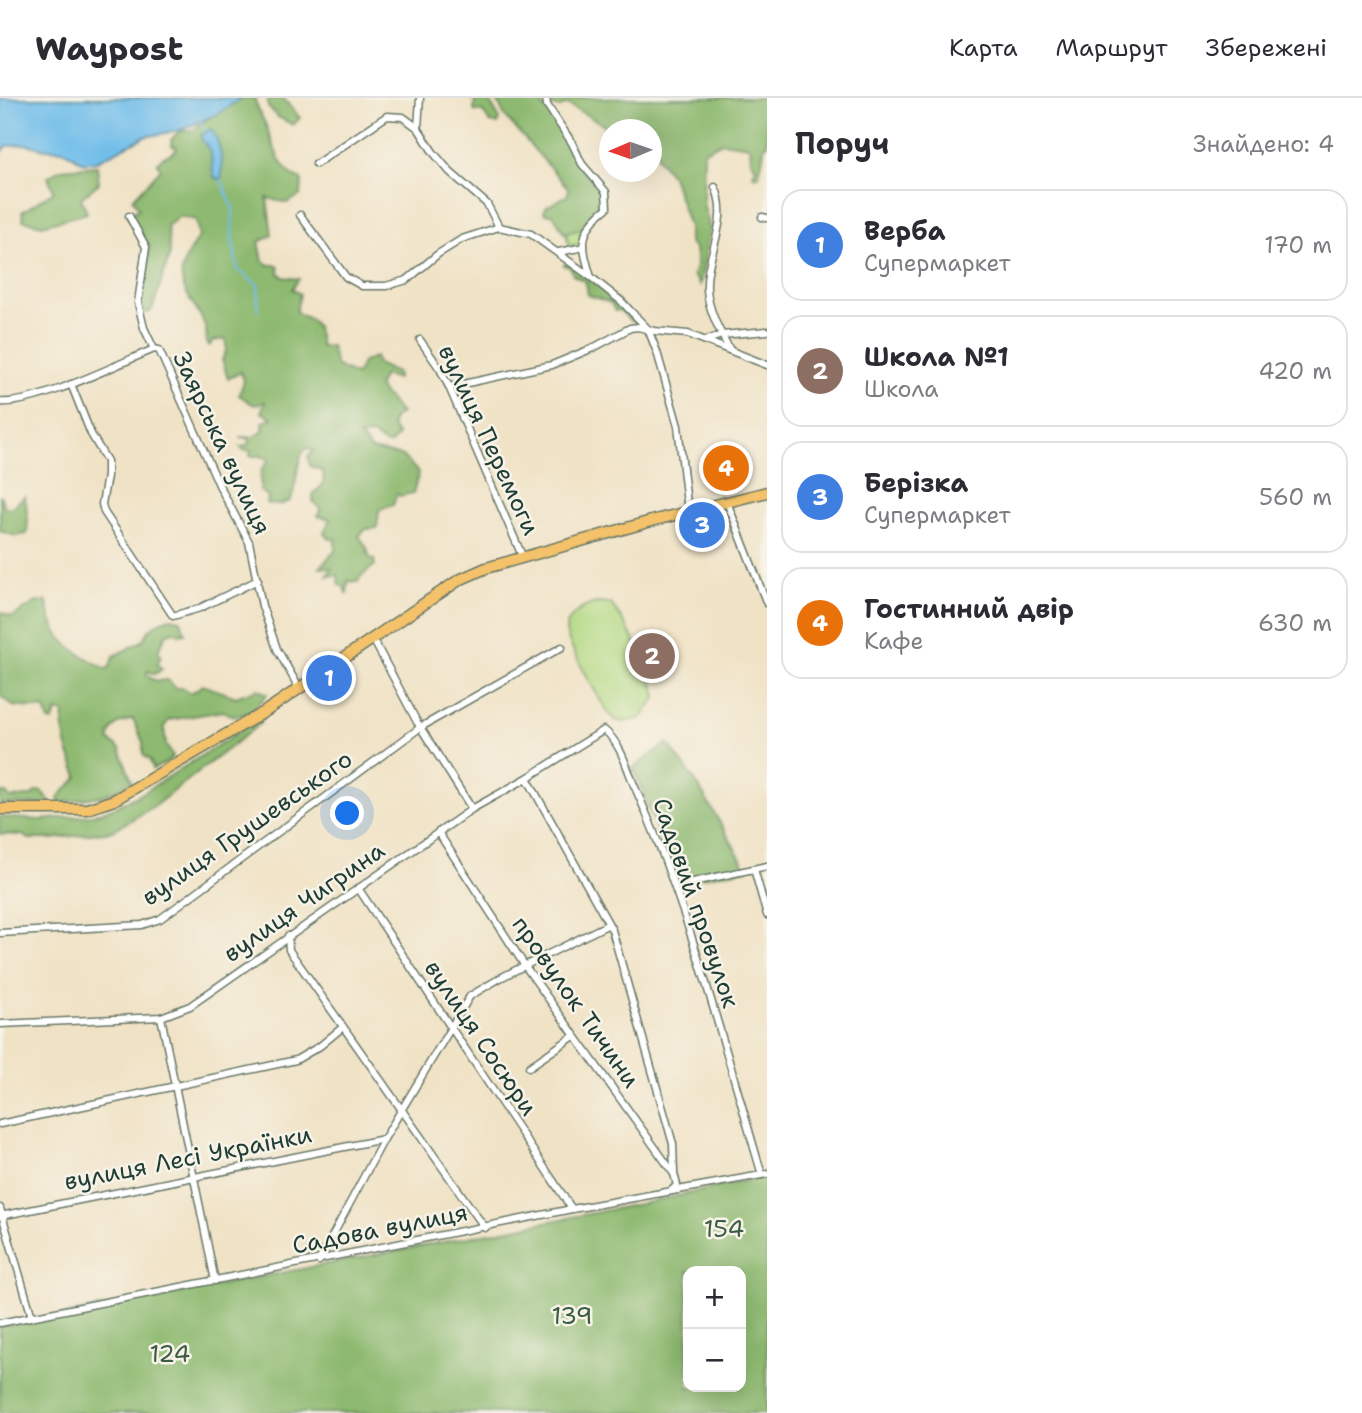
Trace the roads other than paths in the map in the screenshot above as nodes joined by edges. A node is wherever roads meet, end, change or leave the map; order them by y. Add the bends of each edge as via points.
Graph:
1 (420, 98) edge
2 (546, 98) edge
3 (418, 128) junction
4 (316, 164) dead end
5 (715, 187) dead end
6 (300, 215) dead end
7 (129, 216) dead end
8 (499, 227) junction
9 (584, 247) junction
10 (559, 252) junction
11 (591, 276) junction
12 (648, 329) junction
13 (767, 331) edge
14 (722, 335) junction
15 (420, 340) dead end
16 (707, 340) junction
17 (154, 349) junction
18 (732, 352) junction
19 (767, 365) edge
20 (71, 384) junction
21 (449, 387) junction
22 (0, 402) edge
23 (767, 492) edge
24 (727, 502) junction
25 (688, 512) junction
26 (523, 558) junction
27 (258, 580) junction
28 (767, 604) edge
29 (373, 639) junction
30 (562, 647) dead end
31 (299, 688) junction
32 (421, 727) junction
33 (604, 730) joint
34 (527, 778) junction
35 (472, 808) junction
36 (0, 809) edge
37 (438, 832) junction
38 (767, 866) edge
39 (754, 869) junction
40 (675, 886) junction
41 (358, 888) junction
42 (767, 915) edge
43 (607, 925) junction
44 (0, 933) edge
45 (288, 936) junction
46 (525, 966) junction
47 (161, 1017) junction
48 (0, 1024) edge
49 (343, 1027) junction
50 (451, 1028) junction
51 (574, 1036) junction
52 (529, 1067) dead end
53 (175, 1085) junction
54 (401, 1109) junction
55 (0, 1124) edge
56 (384, 1139) junction
57 (674, 1174) junction
58 (765, 1174) edge
59 (193, 1175) junction
60 (670, 1193) junction
61 (0, 1208) edge
62 (572, 1209) junction
63 (1, 1216) edge
64 (485, 1228) junction
65 (319, 1261) junction
66 (215, 1281) junction
67 (32, 1317) junction
68 (0, 1323) edge

1 - 3 street
2 - 9 street via 582,164 606,192 607,208 590,222
3 - 4 street via 403,117 387,116
3 - 8 street via 450,172 487,204
5 - 14 street via 720,217 707,288
6 - 8 street via 346,277 362,286 407,280 462,239
7 - 17 street, Заярська вулиця via 146,247 138,303
8 - 10 street via 531,234
9 - 10 street
9 - 11 street
10 - 11 street
11 - 12 street
12 - 16 street
12 - 21 street via 630,328 544,367
12 - 25 street via 678,426
13 - 14 street
14 - 16 street
14 - 18 street
15 - 21 street, вулиця Перемоги
16 - 18 street
17 - 20 street
17 - 27 street, Заярська вулиця via 169,370 249,542
18 - 19 street
20 - 22 street
20 - 27 street via 107,461 104,512 173,616
21 - 26 street, вулиця Перемоги
23 - 24 main road
24 - 25 main road
24 - 28 street
25 - 26 main road
26 - 29 main road via 459,580
27 - 31 street, Заярська вулиця via 277,649
29 - 31 main road
29 - 32 street
30 - 32 street, вулиця Грушевського
31 - 36 main road via 114,800 87,809
32 - 35 street
32 - 44 street, вулиця Грушевського via 160,919 142,925
33 - 34 street, вулиця Чигрина
33 - 40 street, Садовий провулок via 617,747
34 - 35 street, вулиця Чигрина
34 - 43 street
35 - 37 street, вулиця Чигрина
37 - 41 street, вулиця Чигрина
37 - 46 street, провулок Тичини
38 - 39 street
39 - 40 street
39 - 42 street
40 - 58 street, Садовий провулок
41 - 45 street, вулиця Чигрина
41 - 50 street, вулиця Сосюри
43 - 46 street
43 - 57 street via 670,1132
45 - 47 street, вулиця Чигрина via 190,1006
45 - 49 street via 289,950
46 - 50 street via 470,996
46 - 51 street, провулок Тичини
47 - 48 street, вулиця Чигрина
47 - 53 street
49 - 53 street via 296,1060
49 - 54 street
50 - 54 street
50 - 62 street, вулиця Сосюри
51 - 52 street
51 - 57 street, провулок Тичини
53 - 55 street
53 - 59 street
54 - 56 street
54 - 64 street
56 - 59 street, вулиця Лесі Українки
56 - 65 street
57 - 60 street via 677,1185
58 - 60 street, Садова вулиця
59 - 63 street, вулиця Лесі Українки
59 - 66 street
60 - 62 street, Садова вулиця
61 - 63 street
62 - 64 street, Садова вулиця
63 - 67 street
64 - 65 street, Садова вулиця
65 - 66 street, Садова вулиця
66 - 67 street, Садова вулиця
67 - 68 street, Садова вулиця

